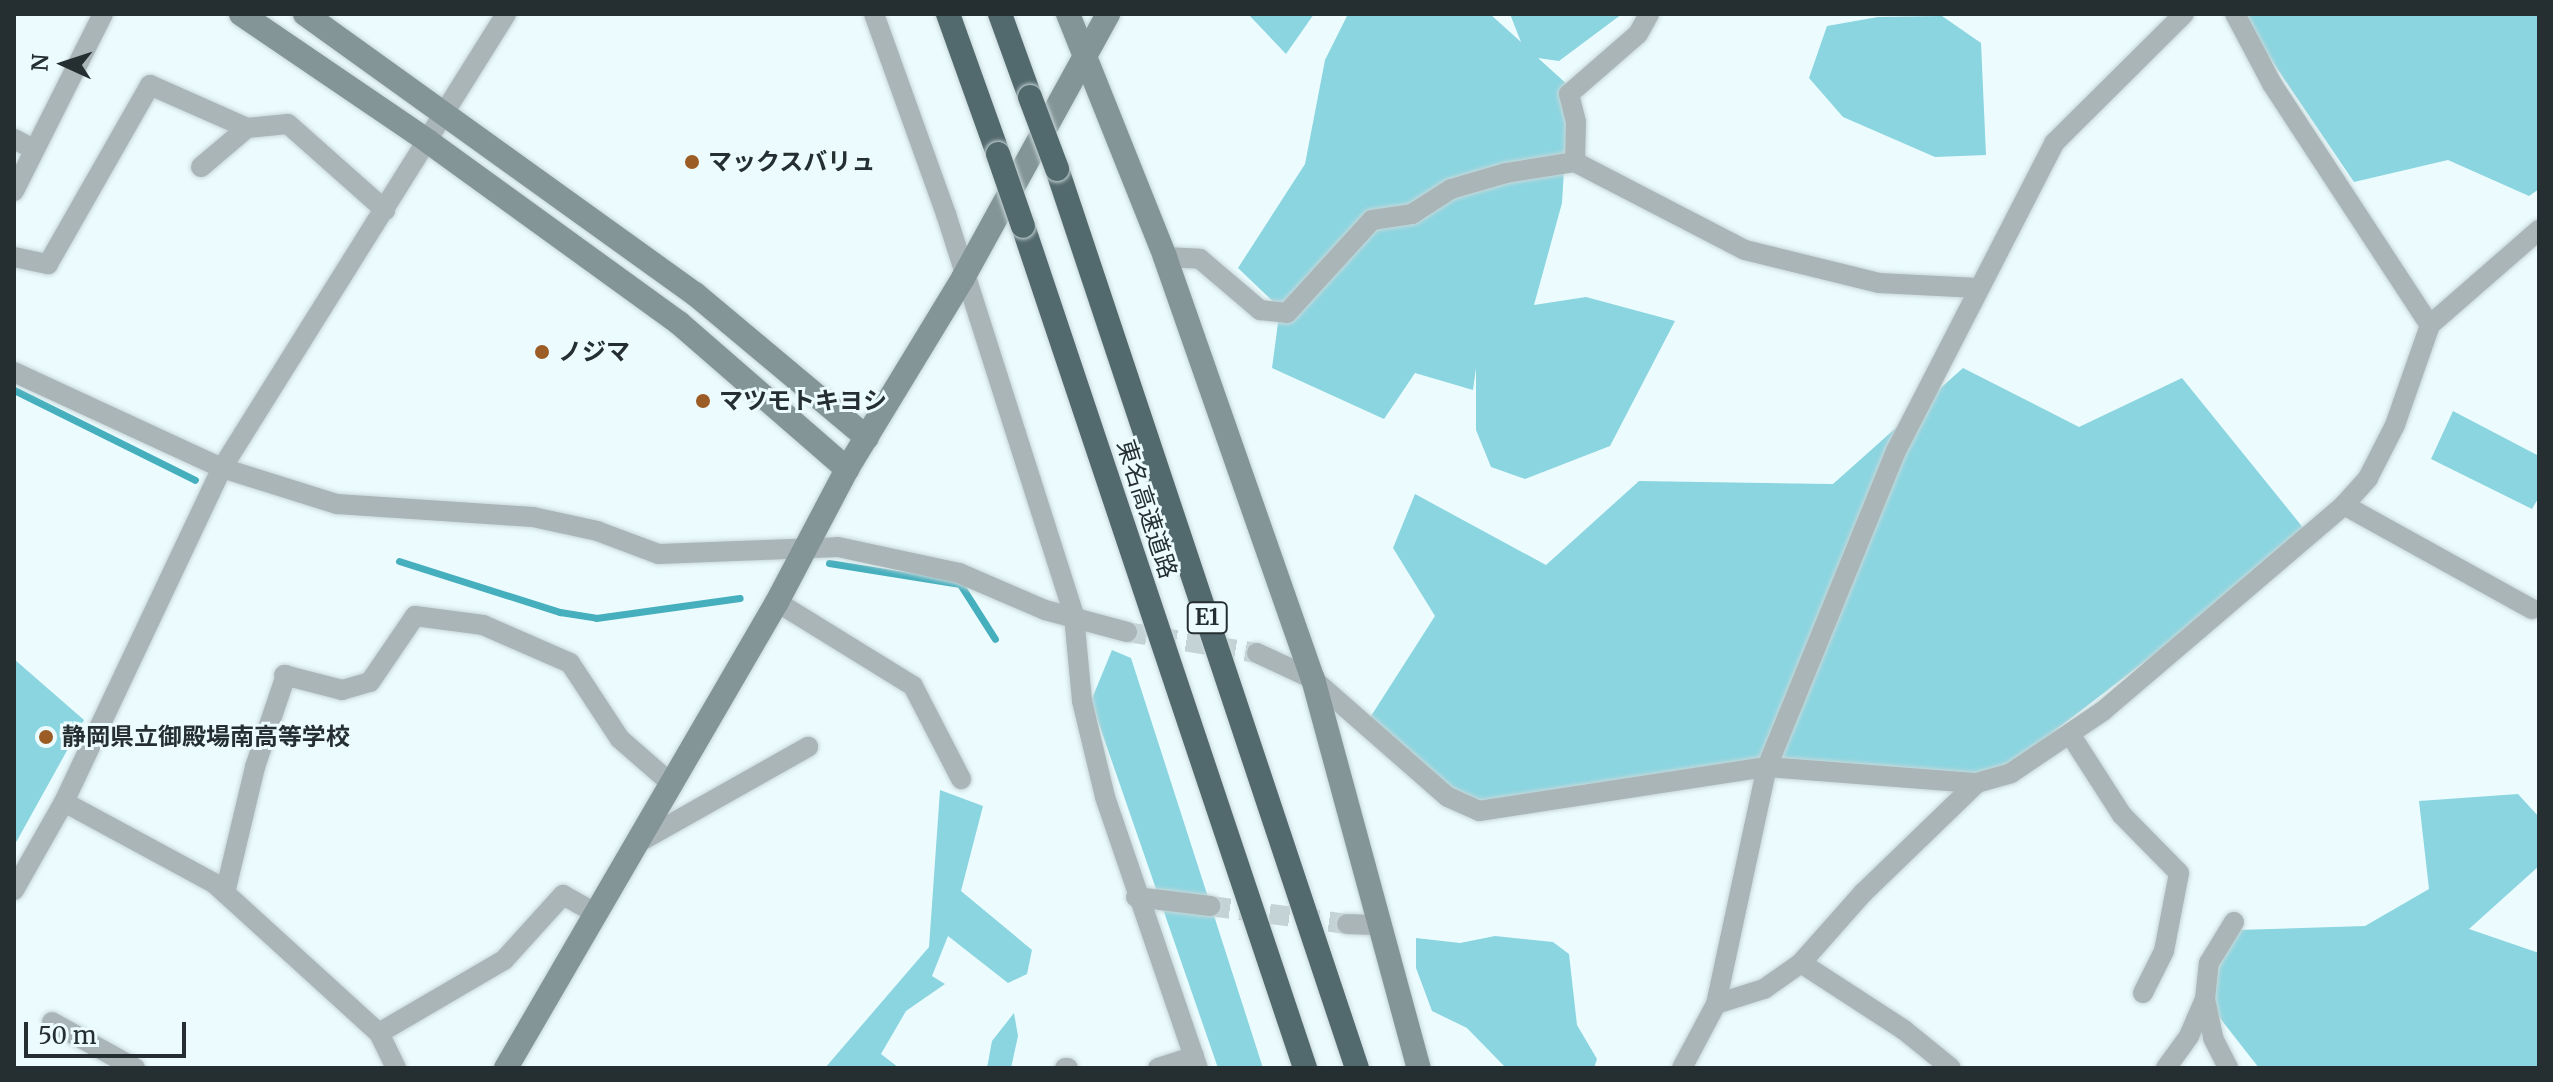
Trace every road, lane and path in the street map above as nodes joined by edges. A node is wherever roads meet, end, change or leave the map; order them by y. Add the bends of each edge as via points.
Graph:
1 (103, 14) edge
2 (241, 14) edge
3 (305, 14) edge
4 (506, 14) edge
5 (874, 14) edge
6 (948, 14) edge
7 (1000, 14) edge
8 (1068, 14) edge
9 (1108, 14) edge
10 (1649, 14) edge
11 (2184, 14) edge
12 (2235, 14) edge
13 (1083, 58) junction
14 (445, 118) junction
15 (247, 128) junction
16 (429, 142) junction
17 (23, 144) edge
18 (1575, 162) junction
19 (201, 167) dead end
20 (14, 191) edge
21 (385, 210) junction
22 (2539, 230) edge
23 (14, 257) edge
24 (1165, 257) junction
25 (963, 278) junction
26 (1978, 288) junction
27 (2430, 325) junction
28 (14, 372) edge
29 (867, 438) junction
30 (222, 468) junction
31 (847, 469) junction
32 (2344, 505) junction
33 (805, 547) junction
34 (777, 602) junction
35 (2532, 609) dead end
36 (1074, 616) junction
37 (1127, 632) tunnel mouth
38 (1257, 653) tunnel mouth
39 (1313, 679) junction
40 (2070, 734) junction
41 (808, 747) dead end
42 (1767, 767) junction
43 (961, 779) dead end
44 (1977, 783) junction
45 (673, 785) junction
46 (64, 802) junction
47 (641, 841) junction
48 (14, 890) edge
49 (225, 893) junction
50 (1136, 897) junction
51 (1210, 906) tunnel mouth
52 (597, 914) junction
53 (2234, 922) dead end
54 (1347, 924) tunnel mouth
55 (1380, 925) junction
56 (1801, 963) junction
57 (2143, 993) dead end
58 (2205, 999) junction
59 (1716, 1004) junction
60 (52, 1022) dead end
61 (379, 1033) junction
62 (1196, 1062) edge
63 (135, 1068) edge
64 (396, 1068) edge
65 (506, 1068) edge
66 (1158, 1068) edge
67 (1305, 1068) edge
68 (1357, 1068) edge
69 (1419, 1068) edge
70 (1682, 1068) edge
71 (1951, 1068) edge
72 (2166, 1068) edge
73 (2228, 1068) edge

1 - 17 street
2 - 16 street
3 - 14 street
4 - 14 street
5 - 25 street via 946,214
6 - 67 highway, 東名高速道路 / E1, bridge
7 - 68 highway, 東名高速道路 / E1, bridge via 1057,169
8 - 13 street
9 - 13 street
10 - 18 street via 1638,34 1569,94 1576,122
11 - 26 street via 2054,143
12 - 27 street via 2272,84
13 - 24 street
13 - 25 street
14 - 16 street
14 - 29 street via 695,294
15 - 19 street
15 - 21 street via 288,124
15 - 23 street via 150,85 48,264
16 - 21 street
16 - 31 street via 679,323
17 - 20 street
18 - 24 street via 1506,173 1451,189 1412,214 1372,220 1287,313 1260,310 1200,259
18 - 26 street via 1745,250 1879,283
21 - 30 street
22 - 27 street
24 - 39 street
25 - 29 street
25 - 36 street
26 - 42 street via 1891,464
27 - 32 street via 2395,425 2368,478
28 - 30 street
29 - 31 street
30 - 33 street via 337,504 533,517 597,531 659,554
30 - 46 street
31 - 33 street
32 - 35 street
32 - 40 street
33 - 34 street
33 - 36 street via 838,547 959,573 1045,610
34 - 43 street via 913,686
34 - 45 street
36 - 37 street
36 - 50 street via 1082,701
38 - 39 street
39 - 42 street via 1448,797 1479,811
39 - 55 street
40 - 44 street via 2011,773
40 - 57 street via 2122,815 2179,873 2164,951
41 - 47 street
42 - 44 street
42 - 59 street
44 - 56 street via 1863,893
45 - 47 street
45 - 49 street via 620,739 570,663 483,625 415,616 370,682 342,690 285,675 255,767
46 - 48 street
46 - 49 street
47 - 52 street
49 - 61 street
50 - 51 street
50 - 62 street
52 - 61 street via 563,895 504,960
52 - 65 street
53 - 58 street via 2209,963
54 - 55 street
55 - 69 street
56 - 59 street via 1764,989
56 - 71 street via 1904,1030
58 - 72 street via 2189,1036
58 - 73 street via 2213,1038
59 - 70 street
60 - 63 street
61 - 64 street
62 - 66 street

